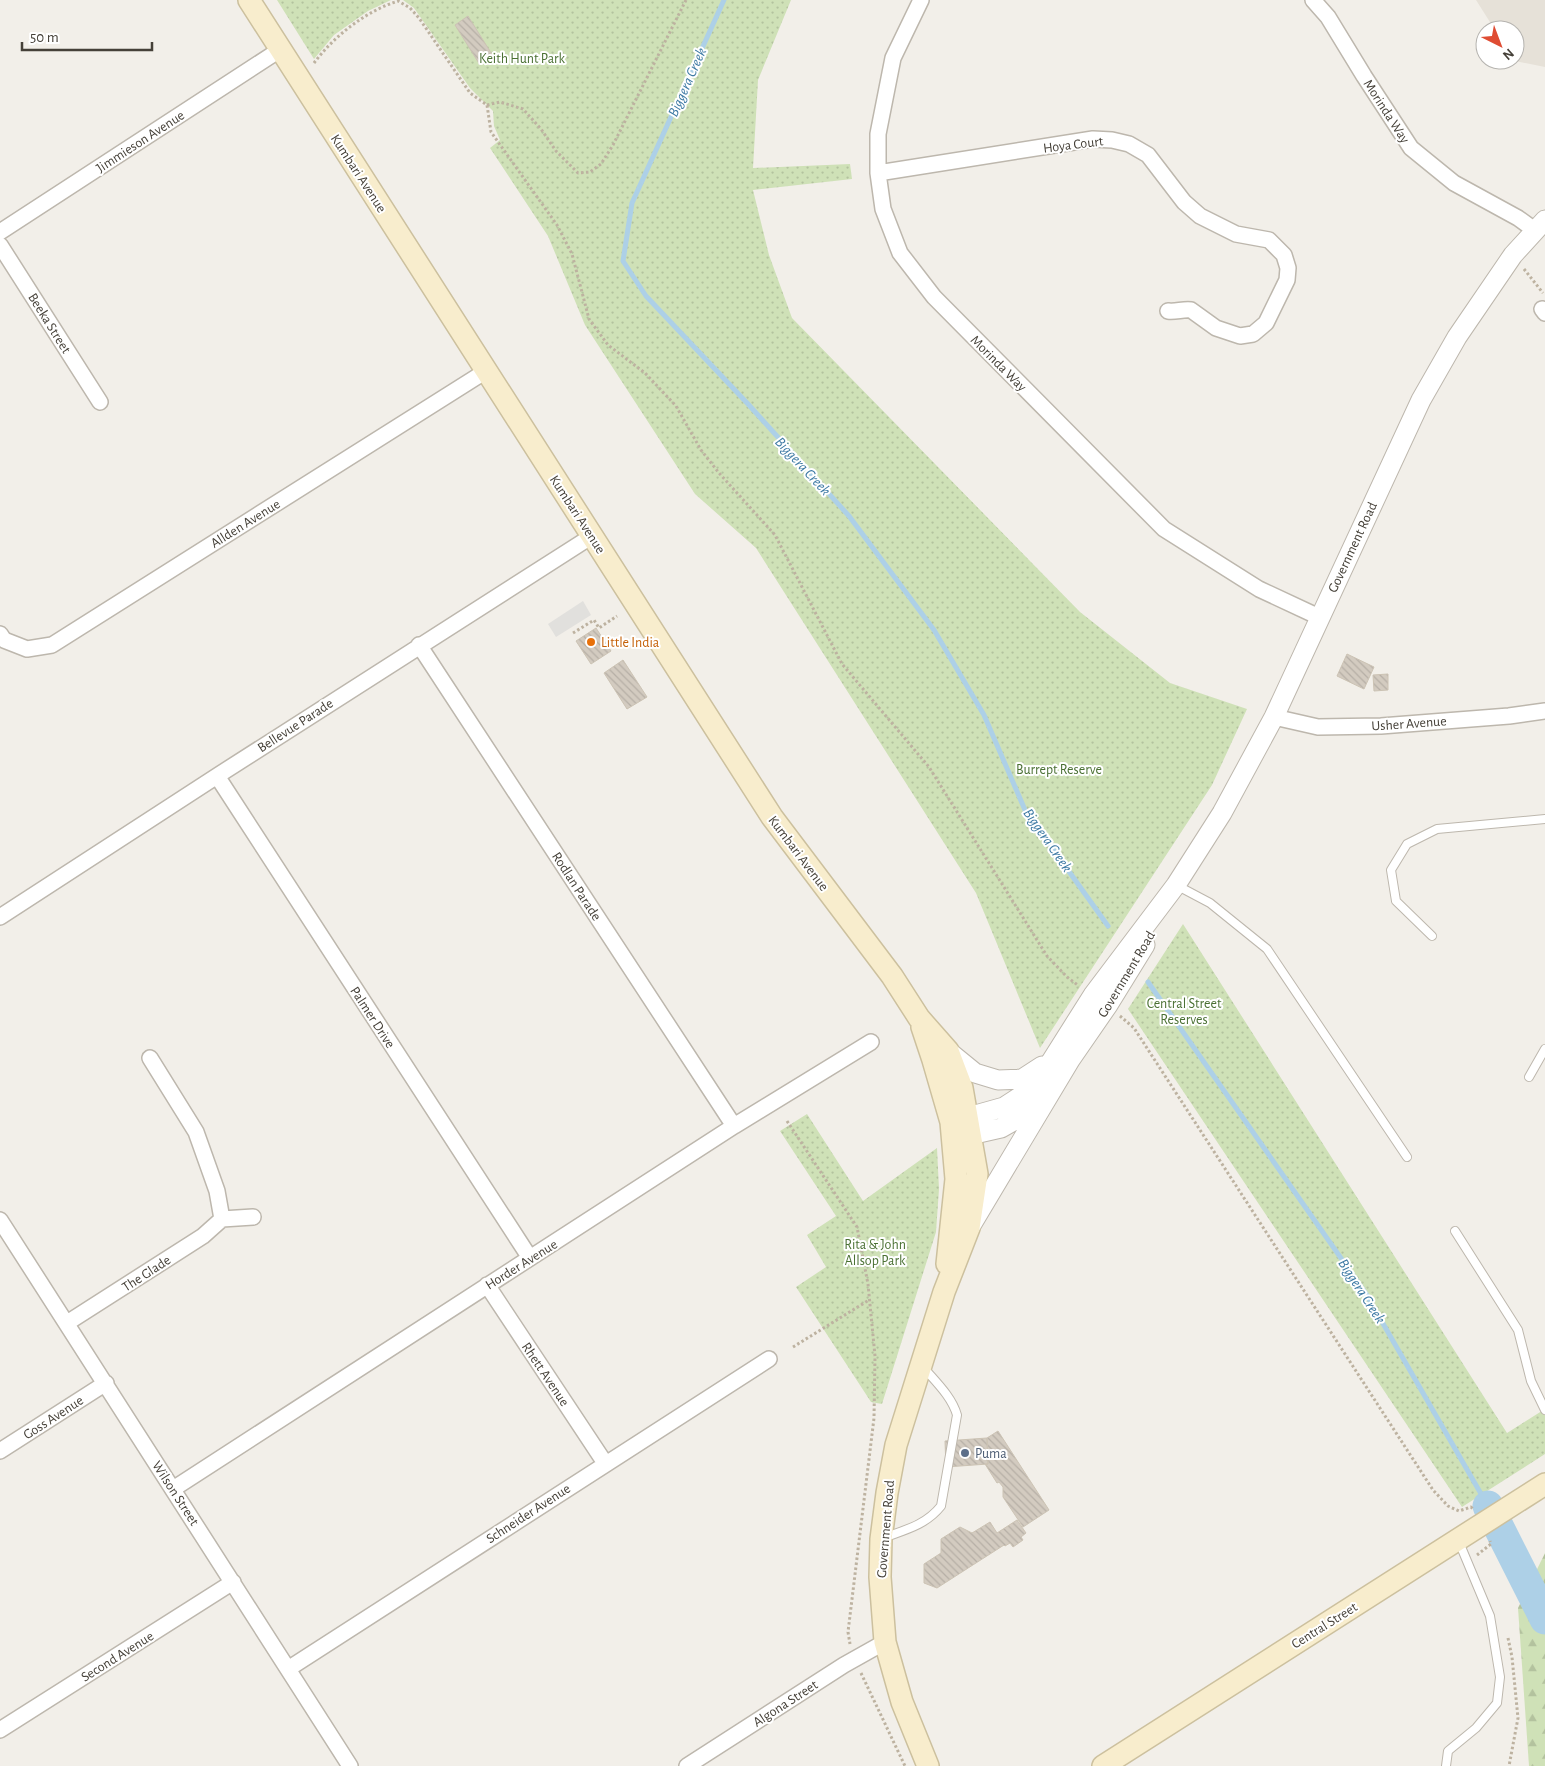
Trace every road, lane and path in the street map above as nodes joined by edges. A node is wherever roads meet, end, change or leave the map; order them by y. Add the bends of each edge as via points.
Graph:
1 (249, 0) edge
2 (686, 0) edge
3 (921, 0) edge
4 (1313, 0) edge
5 (280, 49) junction
6 (314, 63) dead end
7 (488, 105) junction
8 (878, 173) junction
9 (1540, 225) edge
10 (0, 232) edge
11 (0, 245) edge
12 (1513, 256) junction
13 (1168, 311) dead end
14 (1544, 311) edge
15 (486, 371) junction
16 (100, 402) dead end
17 (592, 536) junction
18 (618, 616) dead end
19 (1319, 617) junction
20 (573, 633) dead end
21 (0, 634) edge
22 (419, 645) junction
23 (1545, 711) edge
24 (1274, 717) junction
25 (217, 776) junction
26 (1545, 819) edge
27 (1176, 885) junction
28 (0, 917) edge
29 (1432, 936) dead end
30 (1093, 995) junction
31 (1108, 1005) junction
32 (919, 1018) junction
33 (871, 1042) dead end
34 (1545, 1049) edge
35 (948, 1051) junction
36 (1064, 1055) junction
37 (150, 1058) dead end
38 (1529, 1077) dead end
39 (787, 1121) dead end
40 (734, 1126) junction
41 (961, 1129) junction
42 (1406, 1157) dead end
43 (253, 1217) dead end
44 (222, 1219) junction
45 (0, 1220) edge
46 (969, 1228) junction
47 (1455, 1231) dead end
48 (530, 1258) junction
49 (487, 1285) junction
50 (944, 1292) junction
51 (869, 1300) junction
52 (67, 1323) junction
53 (792, 1347) dead end
54 (769, 1359) dead end
55 (921, 1364) junction
56 (106, 1383) junction
57 (1545, 1410) edge
58 (0, 1451) edge
59 (605, 1464) junction
60 (1545, 1484) edge
61 (173, 1489) junction
62 (1489, 1533) junction
63 (882, 1539) junction
64 (1458, 1540) junction
65 (1481, 1563) dead end
66 (233, 1582) junction
67 (1506, 1631) dead end
68 (885, 1642) junction
69 (851, 1646) dead end
70 (288, 1669) junction
71 (861, 1672) dead end
72 (0, 1730) edge
73 (350, 1766) edge
74 (687, 1766) edge
75 (905, 1766) edge
76 (928, 1766) edge
77 (1102, 1766) edge
78 (1446, 1766) edge
79 (1509, 1766) edge

1 - 5 main road, Kumbari Avenue
2 - 7 path via 614,145 601,164 590,172 578,173 571,167 523,108 500,102
3 - 8 street, Morinda Way via 893,58 878,134
4 - 9 street, Morinda Way via 1328,17 1411,148 1454,183 1518,218
5 - 10 street, Jimmieson Avenue
5 - 15 main road, Kumbari Avenue
6 - 7 path via 340,35 386,5 398,1 419,18 470,92
7 - 30 path via 491,132 557,225 572,254 589,319 608,345 645,373 676,406 701,450 774,535 842,664 929,767 1047,956 1067,977
8 - 13 street, Hoya Court via 1093,139 1129,144 1148,155 1184,202 1200,216 1236,234 1269,240 1284,255 1288,268 1287,280 1269,318 1253,334 1240,336 1216,328 1191,310
8 - 19 street, Morinda Way via 883,209 900,252 934,297 1038,403 1164,529 1259,589
9 - 12 street, Government Road
11 - 16 street, Beeka Street
12 - 14 path via 1543,292
12 - 19 street, Government Road via 1456,337 1421,400
15 - 17 main road, Kumbari Avenue
15 - 21 street, Allden Avenue via 52,644 27,649 4,640
17 - 22 street, Bellevue Parade
17 - 32 main road, Kumbari Avenue via 772,817 892,976
18 - 20 path via 599,628 594,620
19 - 24 street, Government Road
22 - 25 street, Bellevue Parade
22 - 40 street, Rodlan Parade
23 - 24 street, Usher Avenue via 1381,726 1318,727
24 - 27 street, Government Road via 1222,813
25 - 28 street, Bellevue Parade
25 - 48 street, Palmer Drive
26 - 29 lane via 1437,829 1407,844 1391,870 1396,901
27 - 30 street, Government Road
27 - 31 street, Government Road via 1150,938
27 - 42 lane via 1210,903 1267,949
30 - 36 street, Government Road
31 - 36 street, Government Road
31 - 62 path via 1134,1028 1433,1490 1448,1506 1458,1511 1471,1507
32 - 35 main road, Kumbari Avenue
32 - 41 main road, Kumbari Avenue
33 - 40 street, Horder Avenue
34 - 38 lane
35 - 36 street, Government Road via 975,1073 998,1080 1022,1079
35 - 41 main road, Kumbari Avenue via 962,1088
36 - 41 street, Government Road via 1024,1094
36 - 46 street, Government Road
37 - 44 street via 196,1132 217,1190
39 - 51 path via 856,1227
40 - 48 street, Horder Avenue
41 - 46 main road, Government Road via 977,1174
41 - 50 main road, Government Road
43 - 44 street
44 - 52 street, The Glade via 203,1236
45 - 52 street, Wilson Street
46 - 50 main road, Government Road
47 - 57 lane via 1518,1330 1531,1381
48 - 49 street, Horder Avenue
49 - 59 street, Rhett Avenue
49 - 61 street, Horder Avenue
50 - 55 main road, Government Road
51 - 53 path
51 - 69 path via 875,1356 874,1418 848,1632
52 - 56 street, Wilson Street
54 - 59 street, Schneider Avenue
55 - 63 main road, Government Road via 896,1445 886,1493
55 - 63 lane via 950,1399 958,1415 941,1506 923,1523
56 - 58 street, Goss Avenue
56 - 61 street, Wilson Street
59 - 70 street, Schneider Avenue
60 - 62 main road, Central Street via 1522,1499
61 - 66 street, Wilson Street
62 - 64 main road, Central Street
62 - 65 path via 1477,1555
63 - 68 main road, Government Road via 880,1577
64 - 77 main road, Central Street
64 - 78 lane via 1490,1616 1500,1676 1497,1704 1476,1728 1448,1751
66 - 70 street, Wilson Street
66 - 72 street, Second Avenue
67 - 79 path via 1518,1718
68 - 74 street, Algona Street
68 - 76 main road, Government Road via 902,1702
70 - 73 street, Wilson Street
71 - 75 path

